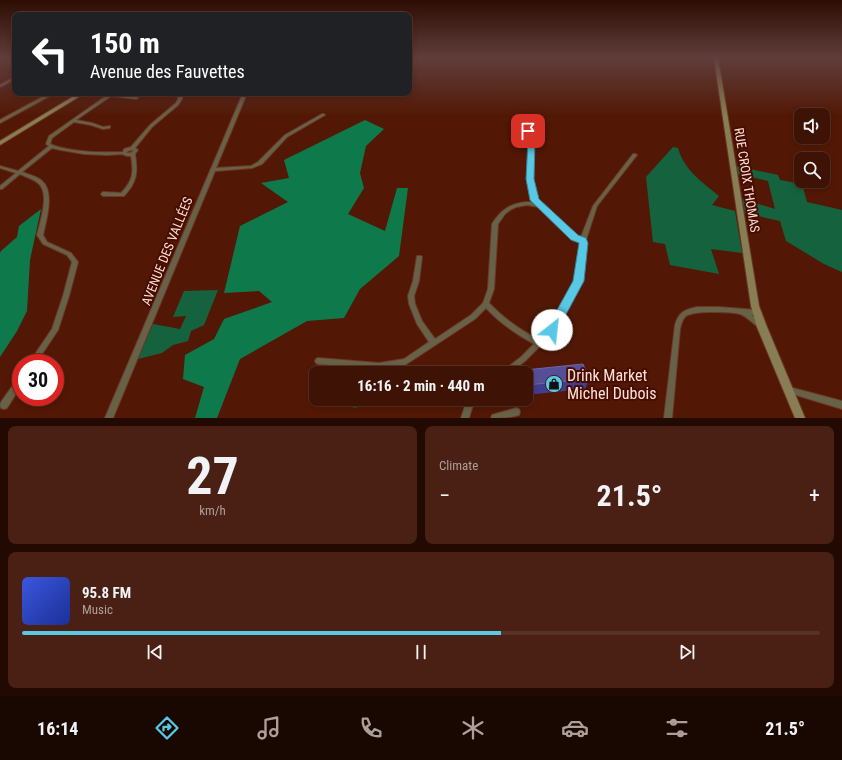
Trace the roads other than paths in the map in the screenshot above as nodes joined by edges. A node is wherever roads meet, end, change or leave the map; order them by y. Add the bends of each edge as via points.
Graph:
1 (719, 78) edge
2 (12, 80) edge
3 (0, 86) edge
4 (48, 96) edge
5 (78, 96) edge
6 (109, 96) edge
7 (117, 96) edge
8 (180, 96) edge
9 (244, 96) edge
10 (136, 98) dead end
11 (323, 115) dead end
12 (0, 122) edge
13 (72, 122) junction
14 (109, 127) dead end
15 (528, 131) dead end
16 (0, 143) edge
17 (51, 147) junction
18 (133, 151) junction
19 (635, 155) dead end
20 (0, 167) edge
21 (212, 170) junction
22 (18, 174) junction
23 (0, 188) edge
24 (103, 194) dead end
25 (541, 206) junction
26 (583, 240) junction
27 (419, 257) dead end
28 (486, 304) junction
29 (757, 312) junction
30 (743, 313) junction
31 (762, 328) junction
32 (433, 342) junction
33 (539, 343) junction
34 (38, 354) edge
35 (318, 361) dead end
36 (514, 366) edge
37 (789, 390) junction
38 (12, 393) edge
39 (4, 405) dead end
40 (842, 405) edge
41 (469, 406) edge
42 (516, 412) dead end
43 (109, 418) edge
44 (465, 418) edge
45 (495, 418) edge
46 (668, 418) edge
47 (800, 418) edge

1 - 29 street, RUE CROIX THOMAS
2 - 3 street
4 - 12 street
5 - 16 street
6 - 13 street
7 - 10 street
8 - 18 street via 177,104 151,126
9 - 21 street, AVENUE DES VALLÉES
11 - 21 street via 286,136 260,163 252,167
13 - 14 street
13 - 17 street via 50,137 48,144
15 - 25 street via 532,140 530,179 534,200
17 - 18 street via 126,155
17 - 22 street
18 - 24 street via 136,172 128,190 122,195
19 - 26 street via 595,206
20 - 22 street
21 - 43 street, AVENUE DES VALLÉES
22 - 23 street
22 - 34 street via 38,180 45,186 46,203 40,235 45,243 69,254 75,262 54,330
25 - 26 street via 575,237
25 - 28 street via 524,203 502,213 494,224 491,289
26 - 33 street via 578,281 552,330
27 - 32 street via 411,296 412,304 419,322
28 - 32 street via 473,317
28 - 33 street via 513,327
29 - 30 street
29 - 30 street
29 - 31 street, RUE CROIX THOMAS
30 - 31 street
30 - 46 street via 700,309 683,315 677,329
31 - 37 street, RUE CROIX THOMAS
32 - 35 street via 404,362 394,365
33 - 36 street
37 - 40 street
37 - 47 street, RUE CROIX THOMAS
38 - 39 street
41 - 44 street
42 - 45 street

